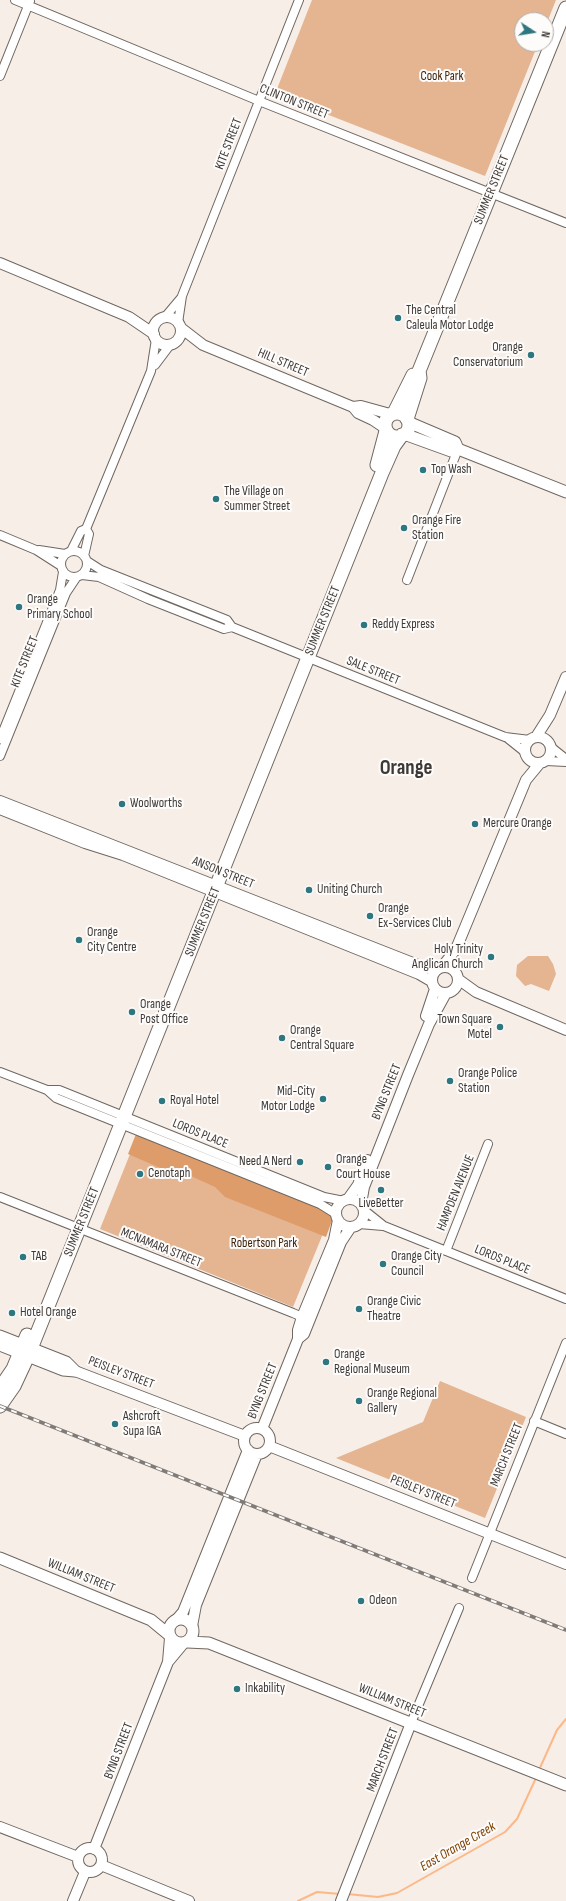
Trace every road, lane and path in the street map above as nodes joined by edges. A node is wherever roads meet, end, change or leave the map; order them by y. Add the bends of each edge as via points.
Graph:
1 (15, 0) edge
2 (300, 0) edge
3 (29, 3) edge
4 (566, 8) edge
5 (0, 76) edge
6 (258, 101) junction
7 (491, 192) junction
8 (566, 223) edge
9 (0, 263) edge
10 (182, 296) junction
11 (129, 316) junction
12 (162, 319) junction
13 (180, 325) junction
14 (155, 337) junction
15 (172, 344) junction
16 (203, 345) junction
17 (152, 371) junction
18 (419, 371) junction
19 (353, 407) junction
20 (392, 414) junction
21 (405, 428) junction
22 (386, 429) junction
23 (458, 449) junction
24 (566, 492) edge
25 (86, 529) junction
26 (0, 535) edge
27 (36, 550) junction
28 (68, 553) junction
29 (86, 559) junction
30 (62, 569) junction
31 (79, 576) junction
32 (406, 580) dead end
33 (232, 627) junction
34 (304, 656) junction
35 (566, 677) edge
36 (550, 715) junction
37 (505, 737) junction
38 (0, 739) edge
39 (533, 739) junction
40 (549, 744) junction
41 (0, 756) edge
42 (527, 756) junction
43 (566, 761) edge
44 (543, 762) junction
45 (526, 780) junction
46 (0, 801) edge
47 (0, 809) edge
48 (212, 887) junction
49 (456, 949) junction
50 (439, 968) junction
51 (456, 975) junction
52 (433, 985) junction
53 (450, 992) junction
54 (476, 992) junction
55 (566, 1030) edge
56 (0, 1072) edge
57 (119, 1119) junction
58 (488, 1144) dead end
59 (0, 1197) edge
60 (346, 1200) junction
61 (362, 1207) junction
62 (337, 1217) junction
63 (355, 1225) junction
64 (76, 1226) junction
65 (384, 1226) junction
66 (446, 1251) junction
67 (566, 1299) edge
68 (302, 1317) junction
69 (307, 1328) junction
70 (0, 1336) edge
71 (298, 1339) junction
72 (566, 1343) edge
73 (0, 1345) edge
74 (26, 1351) junction
75 (75, 1370) joint
76 (0, 1388) edge
77 (0, 1406) edge
78 (534, 1421) junction
79 (262, 1429) junction
80 (566, 1434) edge
81 (245, 1436) junction
82 (269, 1446) junction
83 (252, 1452) junction
84 (489, 1534) junction
85 (0, 1558) edge
86 (566, 1564) edge
87 (472, 1578) dead end
88 (459, 1608) dead end
89 (151, 1620) junction
90 (176, 1620) junction
91 (192, 1628) junction
92 (169, 1636) junction
93 (185, 1643) junction
94 (208, 1643) junction
95 (168, 1662) junction
96 (411, 1723) junction
97 (566, 1785) edge
98 (0, 1827) edge
99 (94, 1849) junction
100 (78, 1857) junction
101 (101, 1866) junction
102 (85, 1872) junction
103 (73, 1901) edge
104 (189, 1901) edge
105 (341, 1901) edge

1 - 3 street, CLINTON STREET
2 - 6 street, KITE STREET
3 - 5 street
3 - 6 street, CLINTON STREET
4 - 7 highway, SUMMER STREET
6 - 7 street, CLINTON STREET
6 - 10 street, KITE STREET
7 - 8 street, CLINTON STREET
7 - 18 highway, SUMMER STREET
9 - 11 street
10 - 12 street, KITE STREET
10 - 13 street, KITE STREET
11 - 12 street
11 - 14 street
12 - 13 street via 172,318
12 - 14 street via 154,329
13 - 15 street via 180,336
13 - 16 street, HILL STREET
14 - 15 street via 162,344
14 - 17 street
15 - 16 street, HILL STREET
15 - 17 street
16 - 19 street, HILL STREET
17 - 25 street
18 - 20 highway, SUMMER STREET via 413,376
18 - 21 highway, SUMMER STREET via 420,378
19 - 20 street, HILL STREET via 362,406
19 - 22 street, HILL STREET via 358,413
20 - 21 highway via 402,414
20 - 22 highway via 385,421
21 - 22 highway via 395,436
21 - 23 main road via 455,442
21 - 34 highway, SUMMER STREET via 387,460
22 - 34 highway, SUMMER STREET via 377,465
23 - 24 main road
23 - 32 street
25 - 28 street via 81,531
25 - 29 street via 89,534
26 - 27 street
27 - 28 street
27 - 30 street
28 - 29 street via 79,552
28 - 30 street via 62,558
29 - 31 street via 86,569
29 - 33 street, SALE STREET via 101,570 227,620
30 - 31 street via 69,577
30 - 38 street, KITE STREET via 60,590
31 - 33 street, SALE STREET via 98,577 224,629
31 - 41 street, KITE STREET via 66,593
33 - 34 street, SALE STREET
34 - 37 street, SALE STREET
34 - 48 highway, SUMMER STREET
35 - 36 street
36 - 39 street
36 - 40 street
37 - 39 street, SALE STREET
37 - 42 street, SALE STREET
39 - 40 street
39 - 42 street via 526,746
40 - 43 street
40 - 44 street via 551,754
42 - 44 street
42 - 45 street
43 - 44 street
44 - 45 street
45 - 49 street
46 - 48 street, ANSON STREET
47 - 48 street, ANSON STREET via 85,843
48 - 50 street, ANSON STREET via 418,965
48 - 52 street, ANSON STREET via 419,974
48 - 57 highway, SUMMER STREET
49 - 50 street
49 - 51 street
50 - 51 street, ANSON STREET via 449,967
50 - 52 street, BYNG STREET
51 - 53 street, BYNG STREET
51 - 54 street
52 - 53 street, ANSON STREET
52 - 60 street, BYNG STREET via 432,1003 358,1185
53 - 54 street
53 - 61 street, BYNG STREET via 430,1024 408,1074 364,1187
54 - 55 street
56 - 57 street, LORDS PLACE via 47,1090 59,1090
57 - 60 street, LORDS PLACE via 324,1197
57 - 62 street, LORDS PLACE via 324,1206
57 - 64 highway, SUMMER STREET
58 - 66 street, HAMPDEN AVENUE
59 - 64 street, MCNAMARA STREET
60 - 61 street via 353,1199
60 - 62 street via 338,1206
61 - 63 street via 363,1217
61 - 65 street, LORDS PLACE
62 - 63 street via 343,1225
62 - 68 street, BYNG STREET via 334,1240
63 - 65 street, LORDS PLACE
63 - 69 street, BYNG STREET via 341,1242
64 - 68 street, MCNAMARA STREET
64 - 74 highway, SUMMER STREET
65 - 66 street, LORDS PLACE
66 - 67 street, LORDS PLACE
68 - 69 street
68 - 71 street, BYNG STREET
69 - 71 street, BYNG STREET
70 - 74 main road, PEISLEY STREET
71 - 79 street, BYNG STREET
72 - 78 street, MARCH STREET
73 - 74 main road, PEISLEY STREET
74 - 75 main road, PEISLEY STREET via 66,1362
74 - 76 highway, SUMMER STREET
74 - 77 highway, SUMMER STREET via 14,1386
75 - 81 street, PEISLEY STREET
78 - 80 street
78 - 84 street, MARCH STREET
79 - 81 street via 250,1430
79 - 82 street via 268,1434
81 - 83 street via 244,1444
82 - 83 street via 264,1452
82 - 84 street, PEISLEY STREET
83 - 90 street via 183,1612
83 - 91 street via 196,1605
84 - 86 street, PEISLEY STREET
84 - 87 street, MARCH STREET
85 - 89 main road, WILLIAM STREET
88 - 96 street, MARCH STREET
89 - 90 main road, WILLIAM STREET
89 - 92 main road, WILLIAM STREET
90 - 91 main road via 184,1619
90 - 92 main road via 169,1626
91 - 93 main road via 192,1636
91 - 94 main road, WILLIAM STREET
92 - 93 main road via 176,1643
92 - 95 street, BYNG STREET
93 - 94 main road, WILLIAM STREET
93 - 95 street, BYNG STREET
94 - 96 main road, WILLIAM STREET
95 - 99 street, BYNG STREET
96 - 97 main road, WILLIAM STREET
96 - 105 street, MARCH STREET
98 - 100 street
99 - 100 street via 84,1849
99 - 101 street via 100,1854
100 - 102 street via 79,1867
101 - 102 street via 94,1872
101 - 104 street
102 - 103 street

